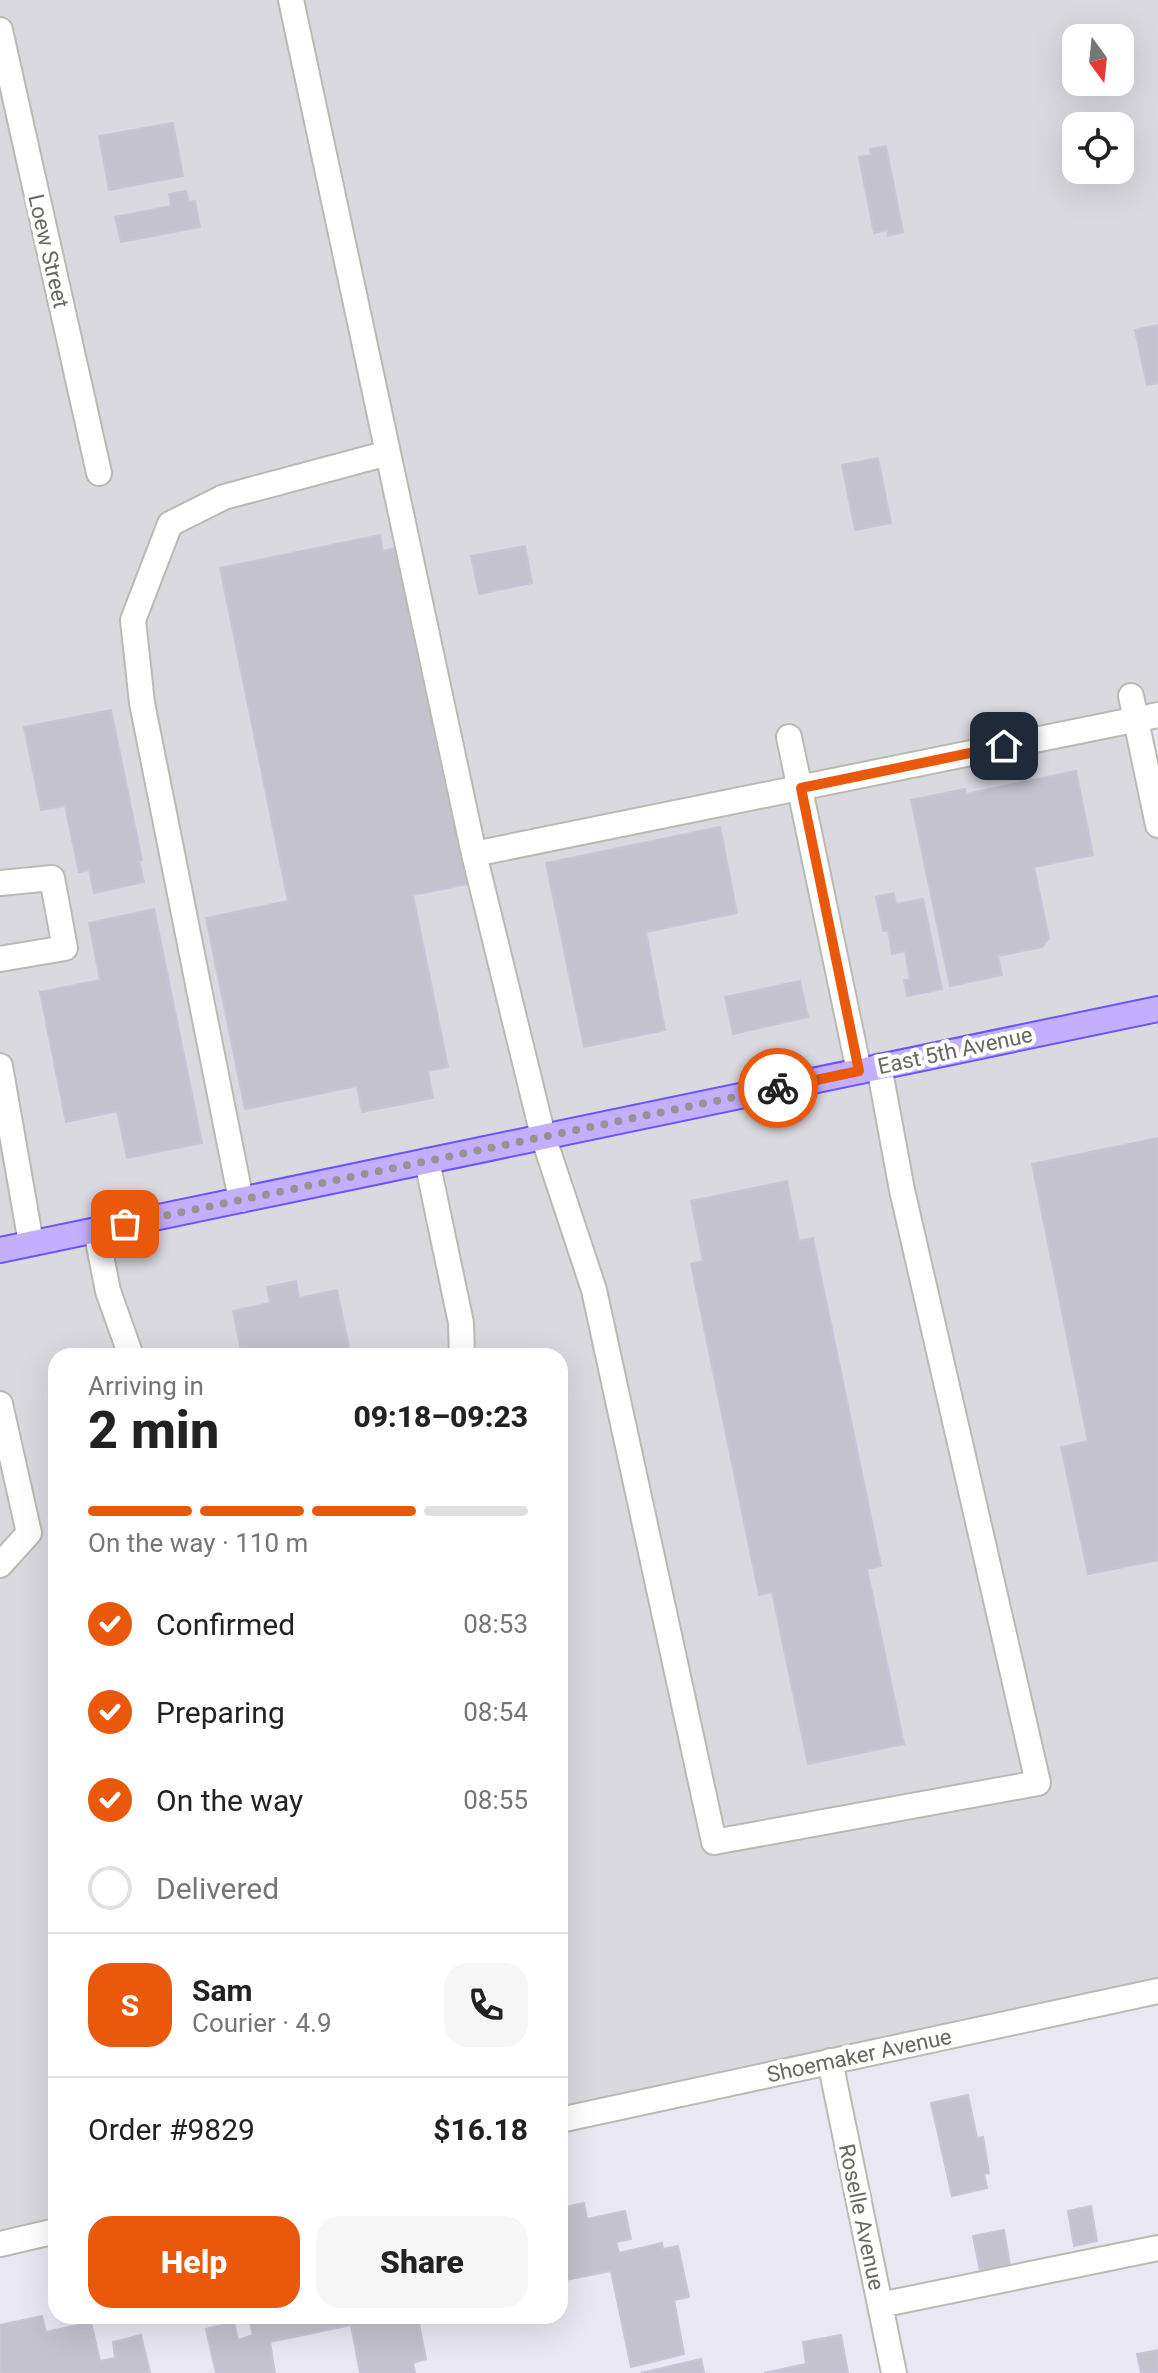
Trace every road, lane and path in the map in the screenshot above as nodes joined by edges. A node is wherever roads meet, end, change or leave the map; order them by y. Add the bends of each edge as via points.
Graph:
1 (291, 0) edge
2 (0, 30) edge
3 (388, 453) junction
4 (99, 473) dead end
5 (1142, 710) edge
6 (789, 737) dead end
7 (801, 788) junction
8 (1158, 825) edge
9 (474, 854) junction
10 (0, 883) edge
11 (0, 959) edge
12 (1158, 1009) edge
13 (0, 1066) edge
14 (869, 1068) junction
15 (543, 1136) junction
16 (427, 1161) junction
17 (241, 1200) junction
18 (96, 1230) junction
19 (31, 1243) junction
20 (0, 1250) edge
21 (128, 1348) edge
22 (462, 1348) edge
23 (0, 1404) edge
24 (0, 1565) edge
25 (1158, 1991) edge
26 (830, 2061) junction
27 (568, 2118) edge
28 (48, 2233) edge
29 (0, 2244) edge
30 (1158, 2248) edge
31 (880, 2305) junction
32 (894, 2373) edge

1 - 3 street
2 - 4 street, Loew Street
3 - 9 street
3 - 17 street via 224,497 170,524 133,620 142,703
5 - 7 street
5 - 8 street
6 - 7 street
7 - 9 street
7 - 14 street
9 - 15 street
10 - 11 street via 52,878 65,948
12 - 14 main road, East 5th Avenue
13 - 19 street
14 - 15 main road, East 5th Avenue
14 - 15 street via 902,1190 1038,1783 714,1842 594,1290
15 - 16 main road, East 5th Avenue
16 - 17 main road, East 5th Avenue
16 - 22 street
17 - 18 main road, East 5th Avenue
18 - 19 main road, East 5th Avenue
18 - 21 street via 108,1291
19 - 20 main road, East 5th Avenue
23 - 24 street via 29,1533
25 - 26 street, Shoemaker Avenue
26 - 27 street, Shoemaker Avenue
26 - 31 street, Roselle Avenue
28 - 29 street
30 - 31 street
31 - 32 street, Roselle Avenue

